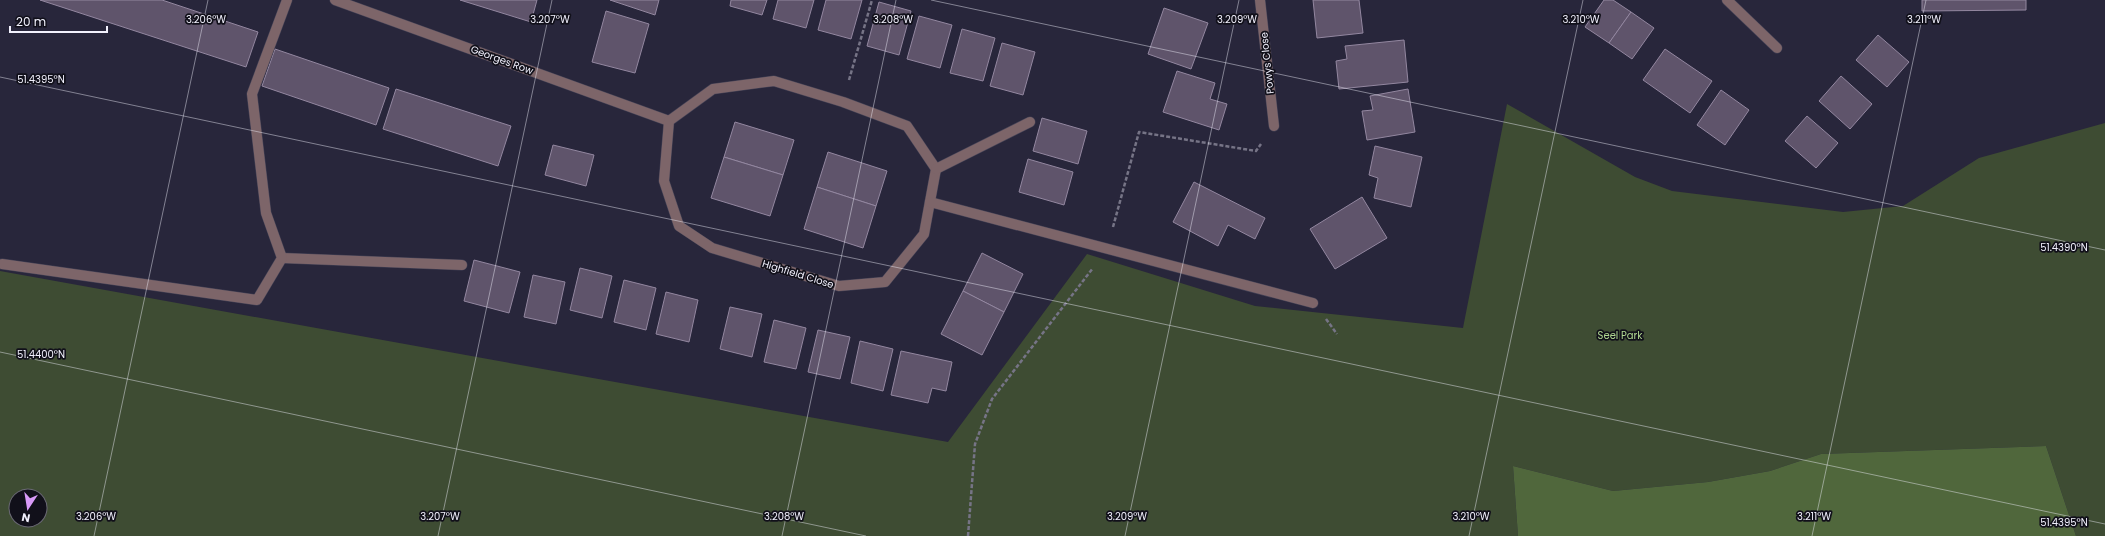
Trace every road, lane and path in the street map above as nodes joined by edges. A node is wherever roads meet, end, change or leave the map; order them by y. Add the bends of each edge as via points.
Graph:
1 (287, 0) edge
2 (335, 0) edge
3 (872, 0) edge
4 (1260, 0) edge
5 (1727, 0) edge
6 (1777, 48) dead end
7 (843, 102) junction
8 (668, 121) junction
9 (1030, 122) dead end
10 (1274, 126) dead end
11 (936, 169) junction
12 (930, 202) junction
13 (282, 258) junction
14 (2, 264) dead end
15 (462, 265) dead end
16 (1313, 303) dead end
17 (975, 444) dead end
18 (968, 536) edge

1 - 13 street via 252,94 266,213
2 - 8 street, Georges Row
3 - 7 path
4 - 10 street, Powys Close
5 - 6 street
7 - 8 street via 774,81 713,89
7 - 11 street via 907,126
8 - 12 street, Highfield Close via 664,181 678,226 712,248 840,286 885,282 924,234
9 - 11 street
11 - 12 street, Highfield Close
12 - 16 street
13 - 14 street via 257,300
13 - 15 street
17 - 18 path

